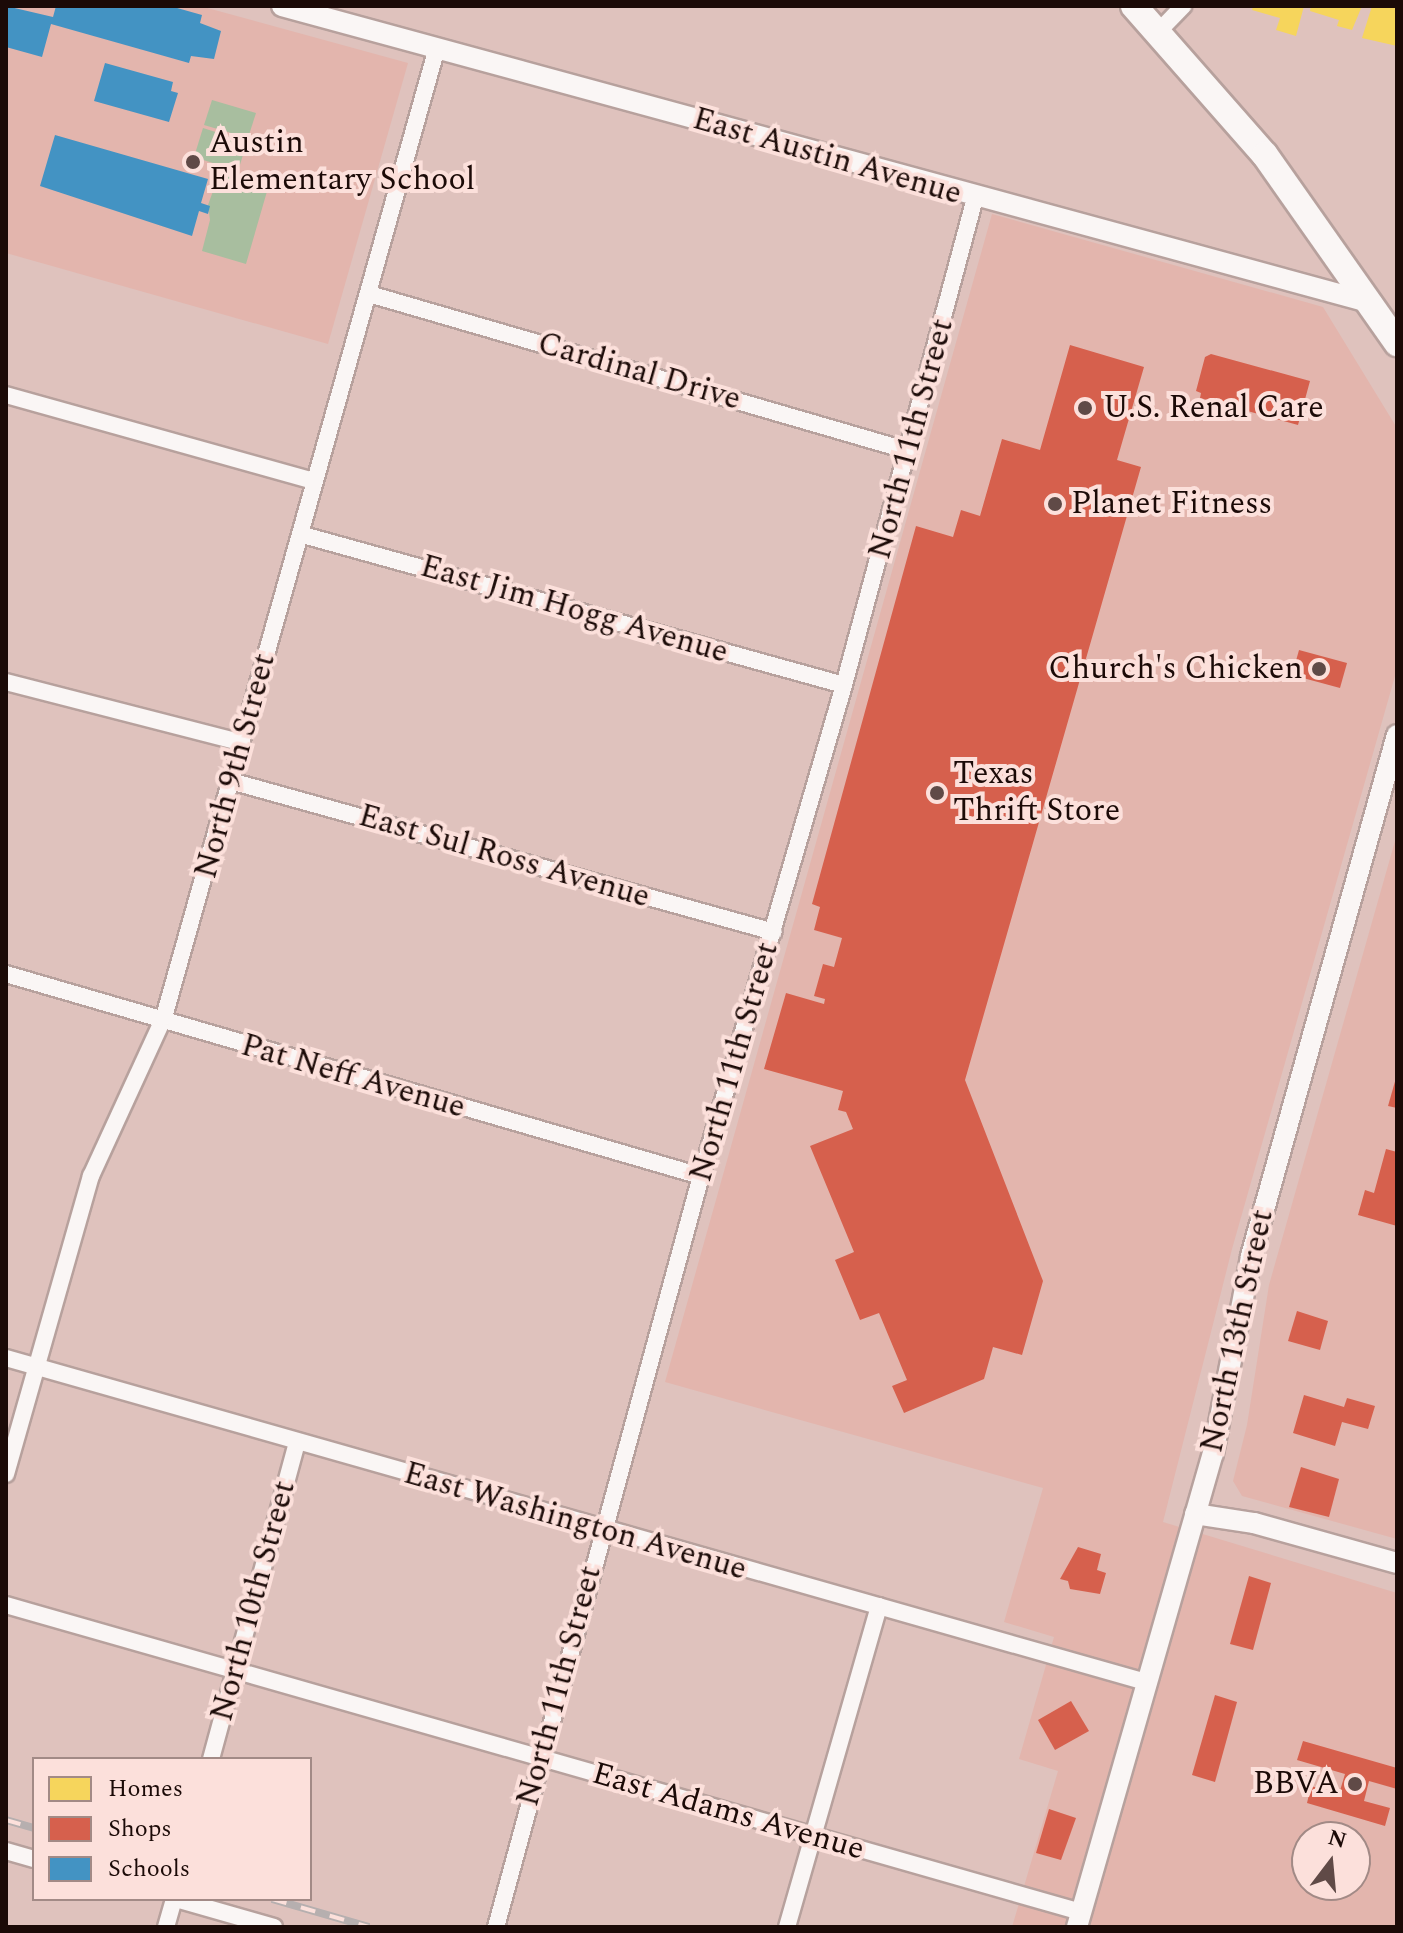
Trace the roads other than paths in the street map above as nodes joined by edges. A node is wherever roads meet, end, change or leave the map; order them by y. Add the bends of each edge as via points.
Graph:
1 (282, 6) edge
2 (1134, 6) edge
3 (1183, 6) edge
4 (1159, 31) junction
5 (437, 48) junction
6 (975, 198) junction
7 (369, 294) junction
8 (1372, 303) junction
9 (1397, 343) edge
10 (6, 395) edge
11 (909, 451) junction
12 (314, 481) junction
13 (303, 535) junction
14 (6, 682) edge
15 (844, 685) junction
16 (1397, 735) edge
17 (239, 742) junction
18 (234, 782) junction
19 (774, 932) junction
20 (6, 974) edge
21 (164, 1017) junction
22 (701, 1176) junction
23 (6, 1358) edge
24 (39, 1367) junction
25 (297, 1443) junction
26 (6, 1474) edge
27 (1195, 1514) junction
28 (602, 1531) junction
29 (1397, 1563) edge
30 (6, 1605) edge
31 (879, 1606) junction
32 (234, 1670) junction
33 (1146, 1682) junction
34 (212, 1757) edge
35 (539, 1758) junction
36 (813, 1837) junction
37 (6, 1851) edge
38 (32, 1858) edge
39 (174, 1901) edge
40 (182, 1901) edge
41 (1079, 1919) edge
42 (166, 1927) edge
43 (274, 1927) edge
44 (496, 1927) edge
45 (787, 1927) edge

1 - 5 street, East Austin Avenue
2 - 4 main road
3 - 4 street
4 - 8 main road via 1265,155
5 - 6 street, East Austin Avenue
5 - 7 street, North 9th Street
6 - 8 street, East Austin Avenue
6 - 11 street, North 11th Street
7 - 11 street, Cardinal Drive
7 - 12 street, North 9th Street
8 - 9 main road
10 - 12 street
11 - 15 street, North 11th Street
12 - 13 street, North 9th Street
13 - 15 street, East Jim Hogg Avenue
13 - 17 street, North 9th Street
14 - 17 street
15 - 19 street, North 11th Street
16 - 27 street, North 13th Street via 1245,1279 1224,1410
17 - 18 street, North 9th Street
18 - 19 street, East Sul Ross Avenue
18 - 21 street, North 9th Street
19 - 22 street, North 11th Street
20 - 21 street, Pat Neff Avenue
21 - 22 street, Pat Neff Avenue via 210,1036
21 - 24 street, North 9th Street via 105,1137
22 - 28 street, North 11th Street
23 - 24 street, East Washington Avenue
24 - 25 street, East Washington Avenue
24 - 26 street, North 9th Street
25 - 28 street, East Washington Avenue
25 - 32 street, North 10th Street
27 - 29 street via 1254,1523
27 - 33 street, North 13th Street
28 - 31 street, East Washington Avenue
28 - 35 street, North 11th Street
30 - 32 street, East Adams Avenue
31 - 33 street, East Washington Avenue
31 - 36 street
32 - 34 street, North 10th Street
32 - 35 street, East Adams Avenue
33 - 41 street, North 13th Street
35 - 36 street, East Adams Avenue
35 - 44 street, North 11th Street
36 - 41 street, East Adams Avenue
36 - 45 street
37 - 38 street
39 - 42 street
40 - 43 street

